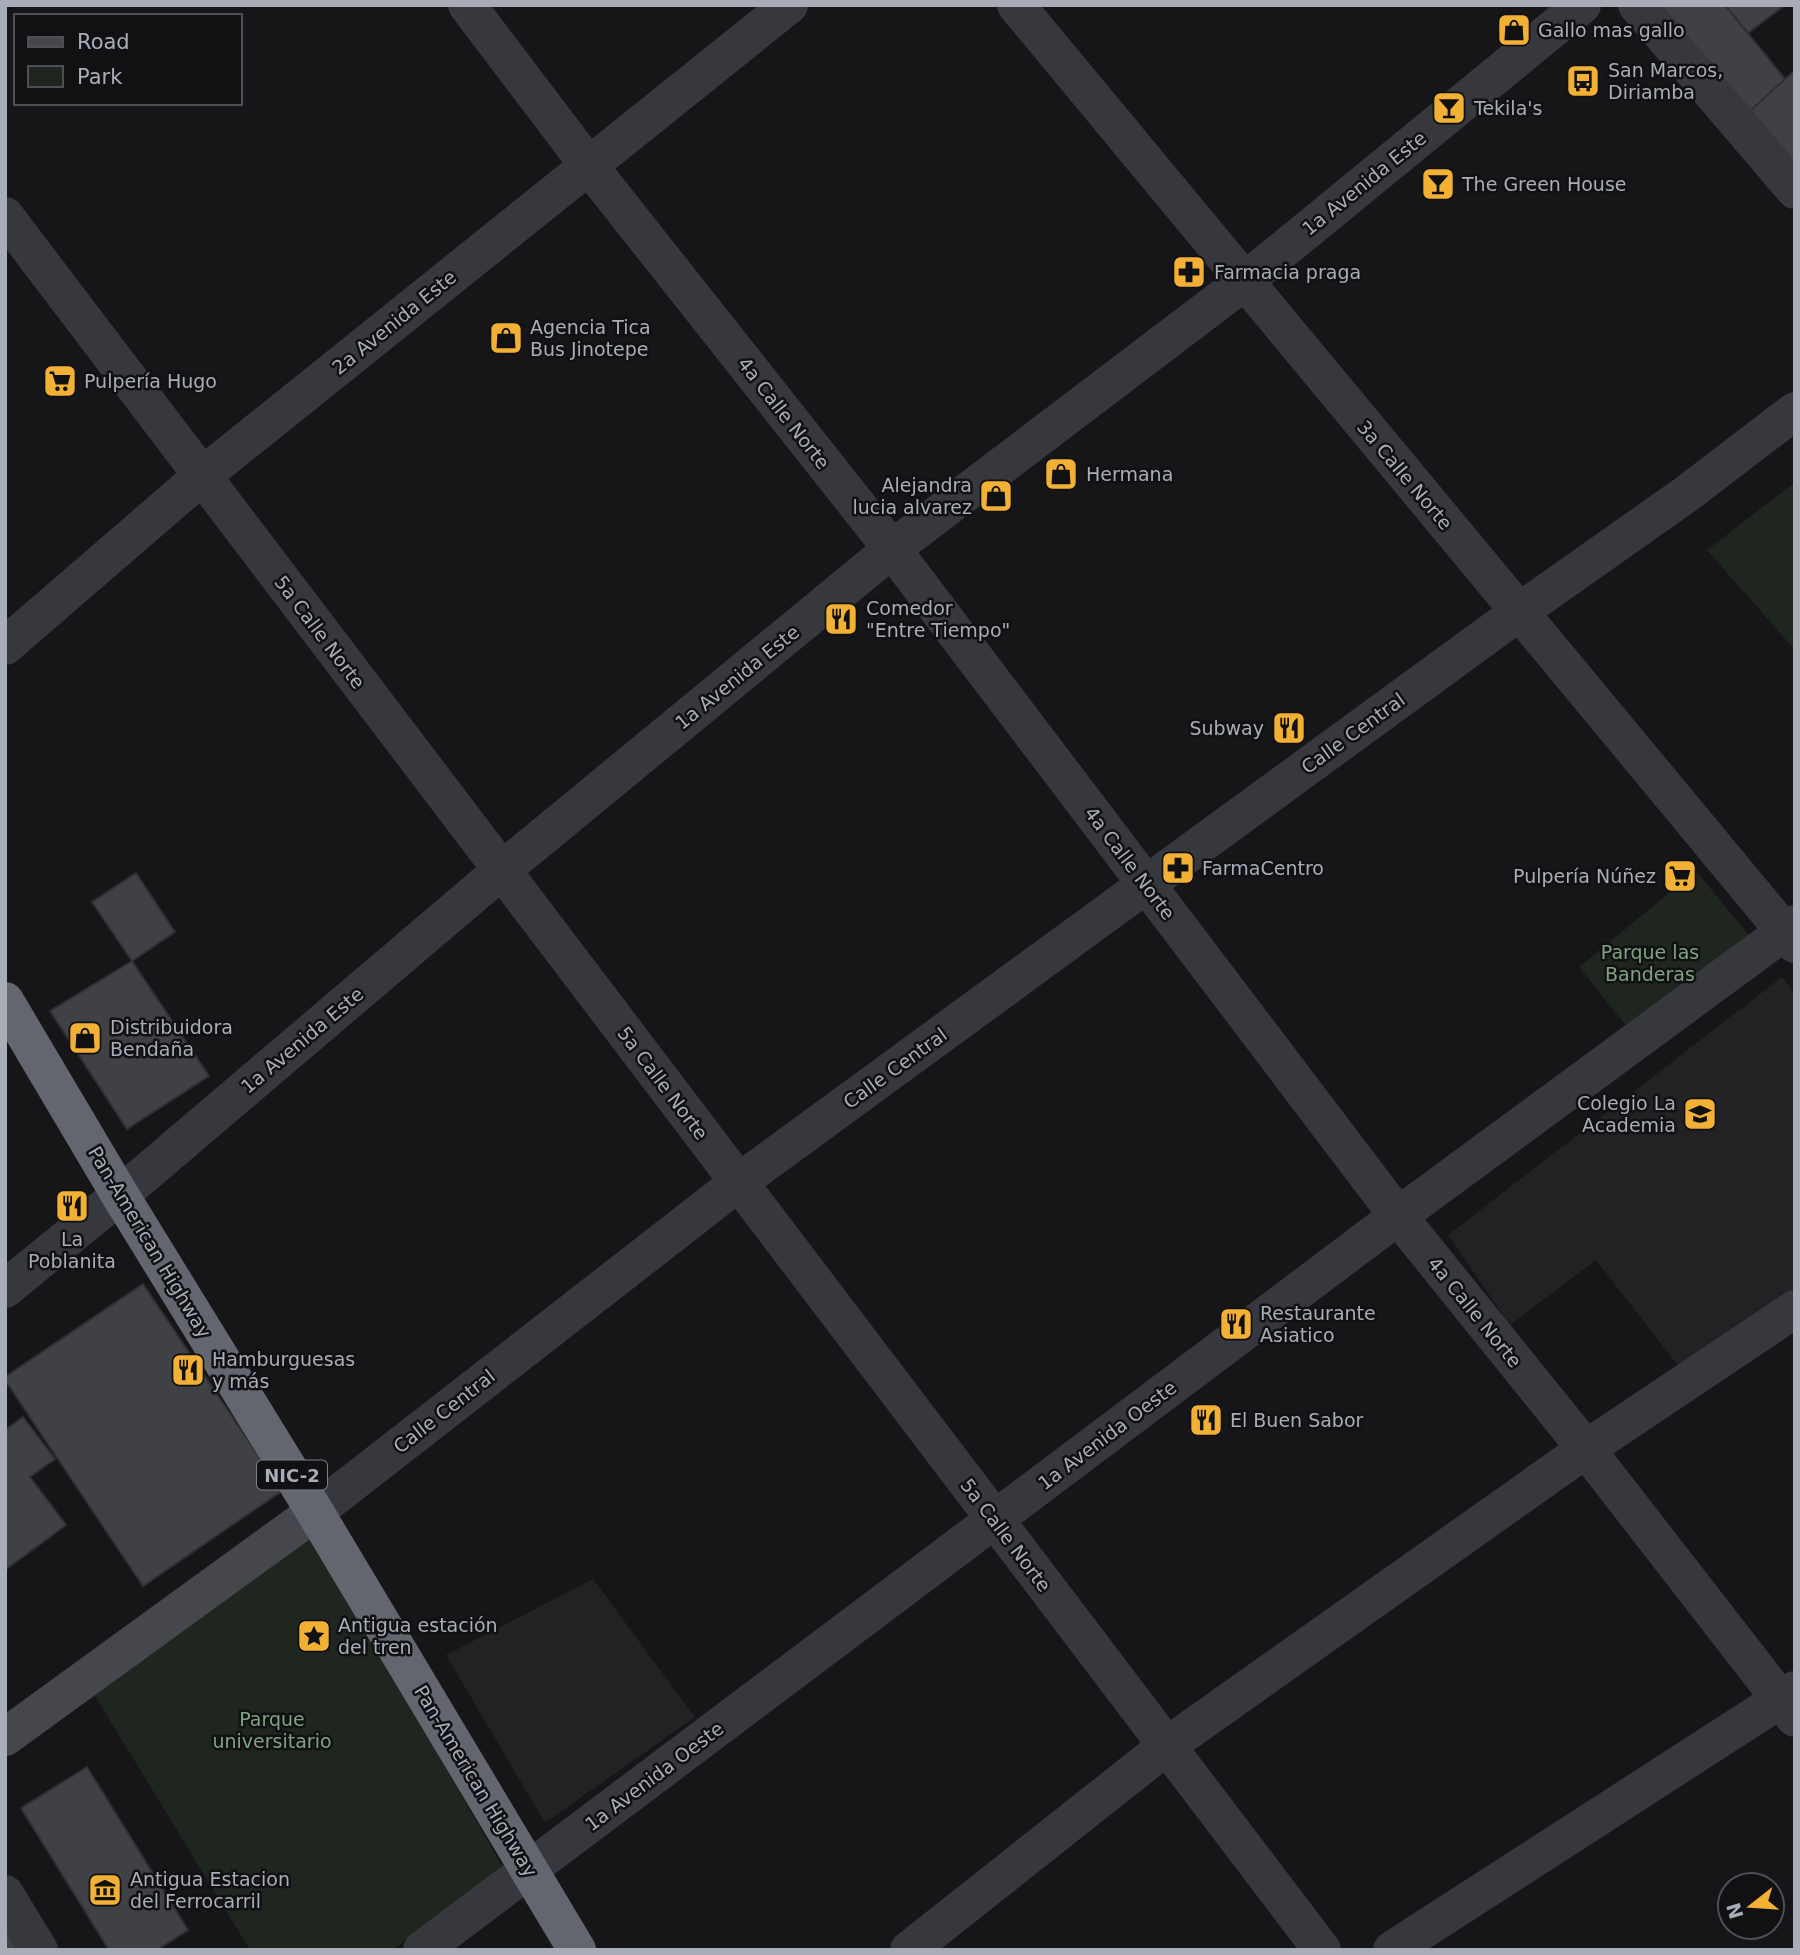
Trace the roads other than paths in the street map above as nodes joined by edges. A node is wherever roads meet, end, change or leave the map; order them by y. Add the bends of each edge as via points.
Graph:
1 (467, 5) edge
2 (789, 5) edge
3 (1016, 5) edge
4 (1582, 5) edge
5 (1637, 5) edge
6 (589, 166) junction
7 (1795, 190) edge
8 (5, 216) edge
9 (1245, 281) junction
10 (1795, 411) edge
11 (202, 476) junction
12 (892, 549) junction
13 (1519, 612) junction
14 (5, 646) edge
15 (502, 870) junction
16 (1147, 885) junction
17 (1791, 933) edge
18 (5, 1001) edge
19 (739, 1182) junction
20 (120, 1195) junction
21 (1398, 1216) junction
22 (5, 1289) edge
23 (1795, 1309) edge
24 (1586, 1449) junction
25 (315, 1512) junction
26 (994, 1519) junction
27 (1790, 1702) edge
28 (5, 1737) edge
29 (1168, 1745) junction
30 (530, 1871) junction
31 (5, 1894) edge
32 (39, 1950) edge
33 (422, 1950) edge
34 (577, 1950) edge
35 (909, 1950) edge
36 (1322, 1950) edge
37 (1392, 1950) edge

1 - 6 street, 4a Calle Norte
2 - 6 street, 2a Avenida Este
3 - 9 street, 3a Calle Norte
4 - 9 street, 1a Avenida Este
5 - 7 street
6 - 11 street, 2a Avenida Este
6 - 12 street, 4a Calle Norte
8 - 11 street, 5a Calle Norte
9 - 12 street, 1a Avenida Este
9 - 13 street, 3a Calle Norte
10 - 13 street, Calle Central
11 - 14 street, 2a Avenida Este
11 - 15 street, 5a Calle Norte
12 - 15 street, 1a Avenida Este
12 - 16 street, 4a Calle Norte
13 - 16 street, Calle Central
13 - 17 street, 3a Calle Norte
15 - 19 street, 5a Calle Norte
15 - 20 street, 1a Avenida Este
16 - 19 street, Calle Central
16 - 21 street, 4a Calle Norte
17 - 21 street, 1a Avenida Oeste
18 - 20 highway, Pan-American Highway / NIC-2
19 - 25 street, Calle Central
19 - 26 street, 5a Calle Norte
20 - 22 street, 1a Avenida Este
20 - 25 highway, Pan-American Highway / NIC-2
21 - 24 street, 4a Calle Norte
21 - 26 street, 1a Avenida Oeste
23 - 24 street
24 - 27 street, 4a Calle Norte
24 - 29 street
25 - 28 main road, Calle Central
25 - 30 highway, Pan-American Highway / NIC-2
26 - 29 street, 5a Calle Norte
26 - 30 street, 1a Avenida Oeste
27 - 37 street
29 - 35 street
29 - 36 street, 5a Calle Norte
30 - 33 street, 1a Avenida Oeste
30 - 34 highway, Pan-American Highway / NIC-2
31 - 32 street

